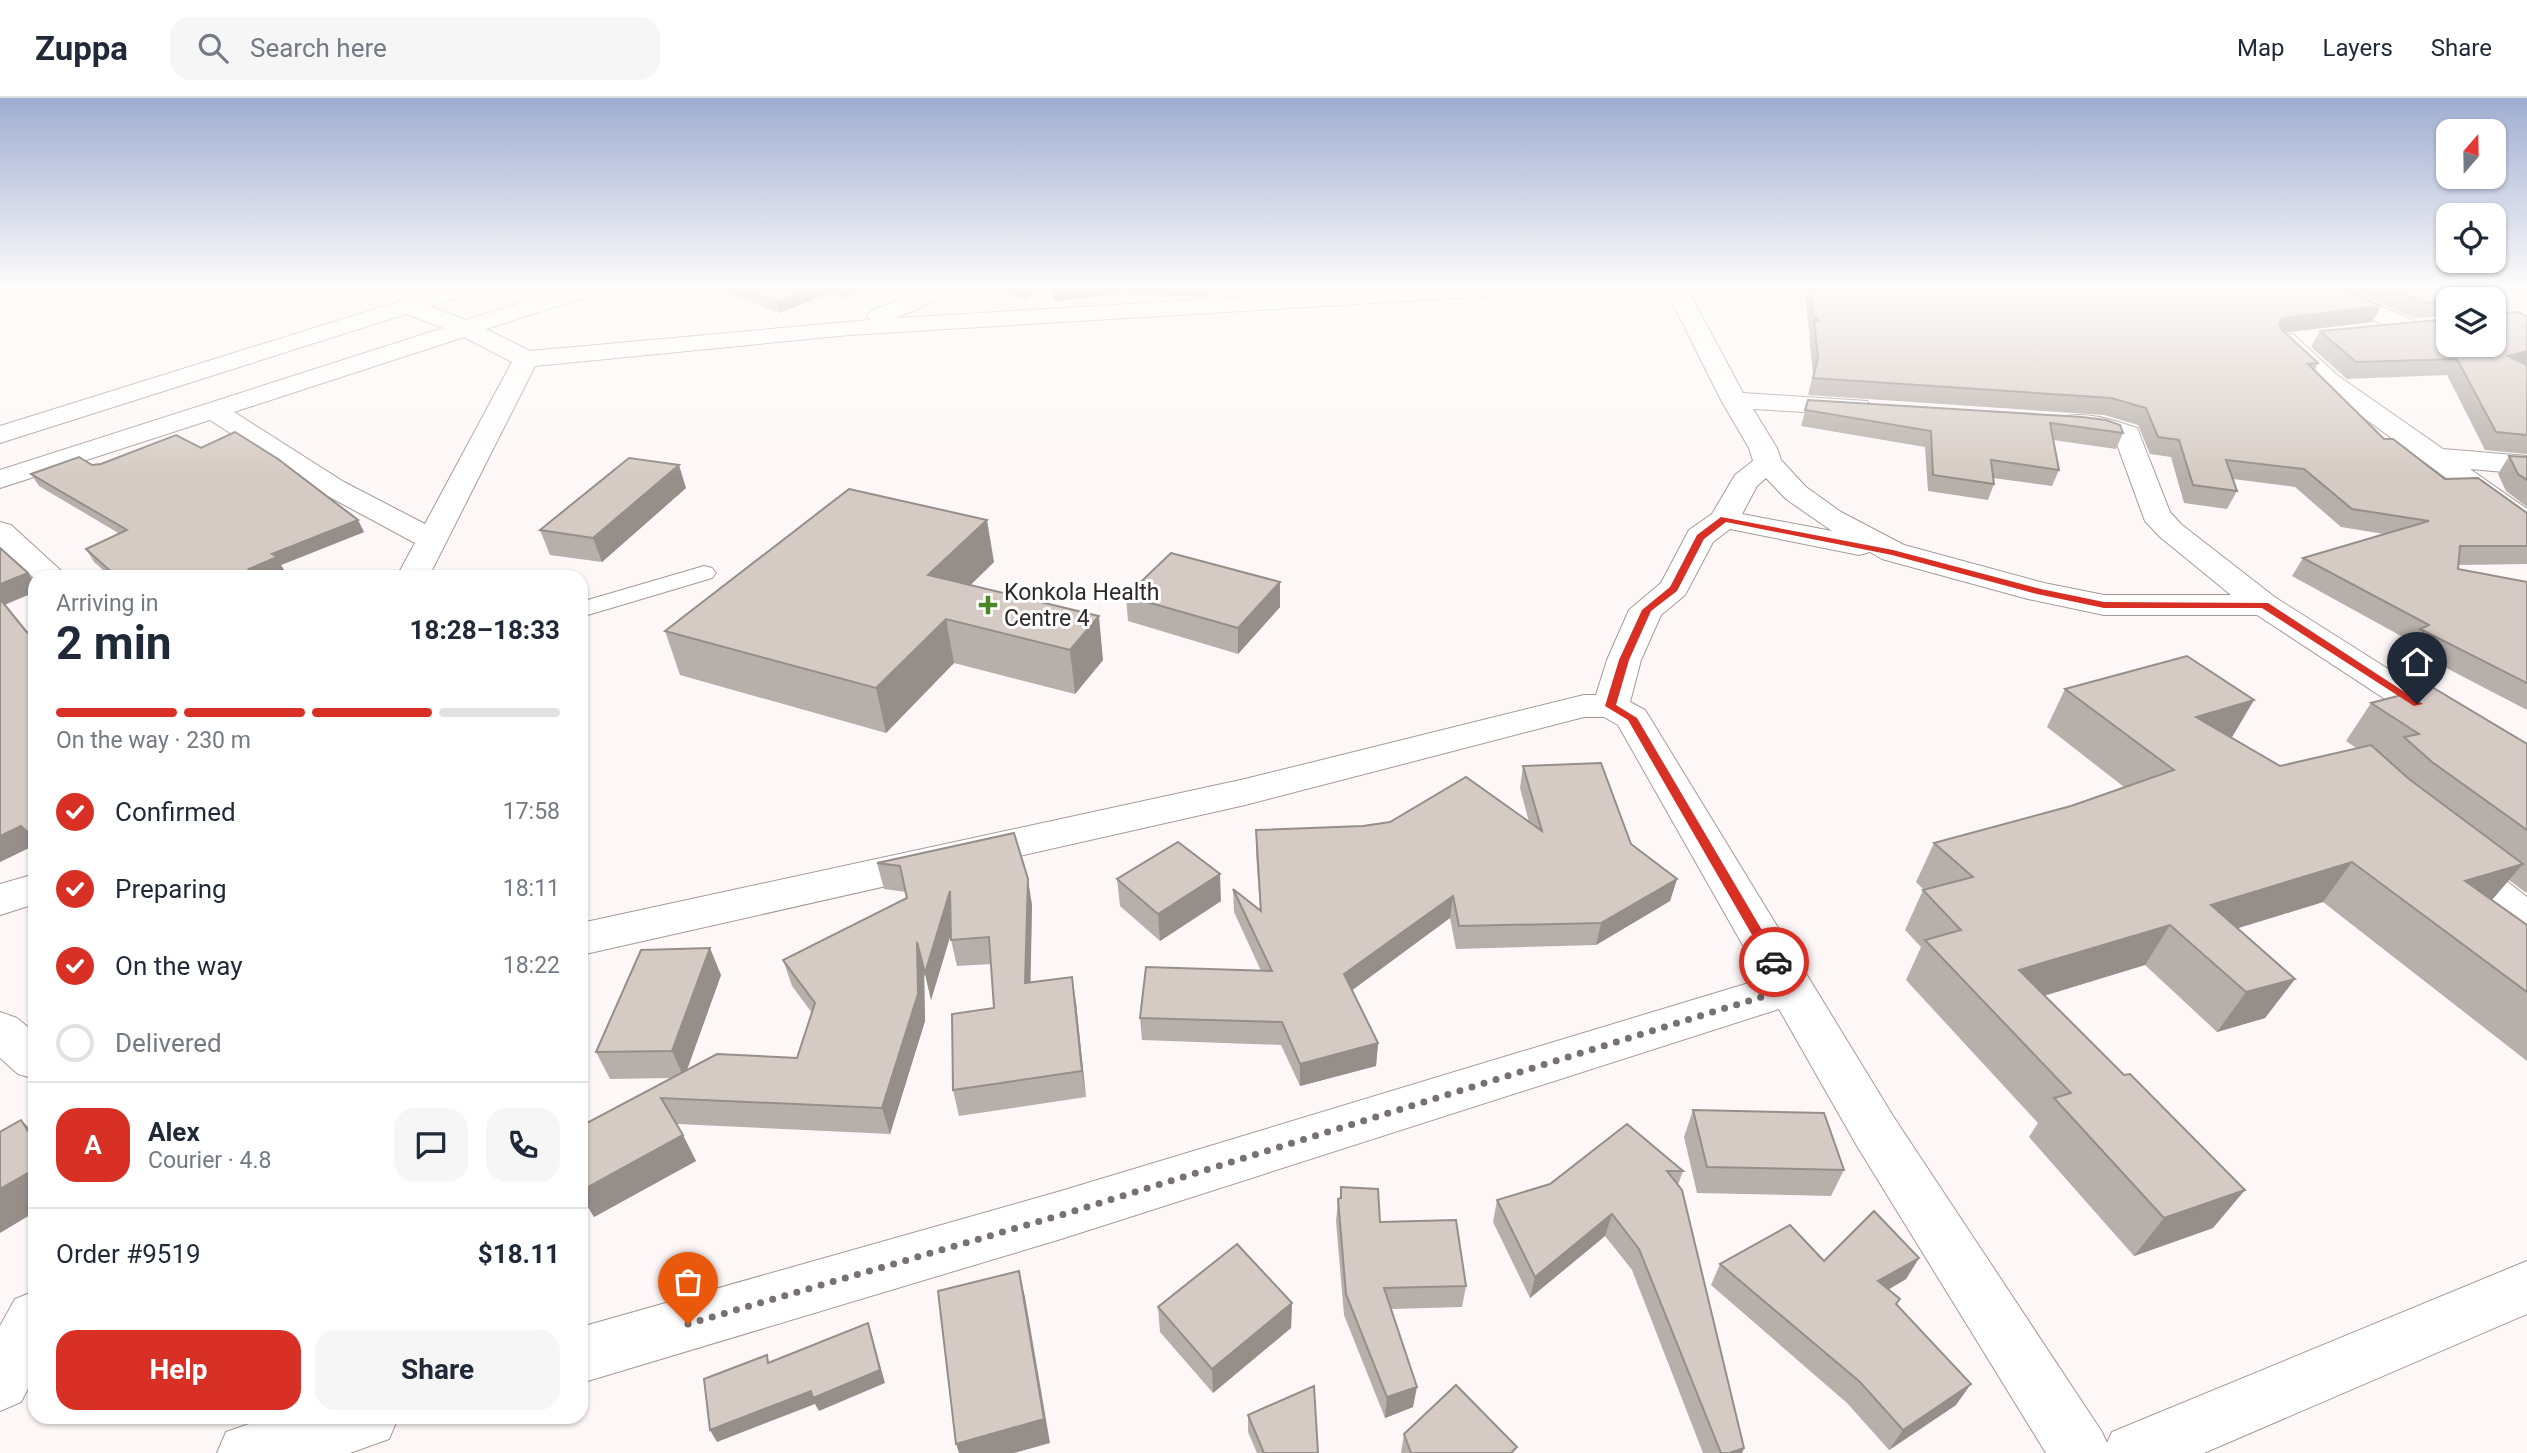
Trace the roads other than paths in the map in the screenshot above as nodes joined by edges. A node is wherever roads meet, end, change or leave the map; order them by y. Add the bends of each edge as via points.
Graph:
1 (264, 351) edge
2 (392, 351) edge
3 (511, 351) edge
4 (607, 351) edge
5 (1709, 351) edge
6 (2297, 351) edge
7 (526, 359) junction
8 (1734, 400) junction
9 (1881, 408) edge
10 (211, 409) junction
11 (2051, 422) edge
12 (0, 435) edge
13 (2435, 457) junction
14 (1768, 463) junction
15 (2527, 465) edge
16 (0, 479) edge
17 (1724, 519) junction
18 (2527, 523) edge
19 (0, 531) edge
20 (430, 539) junction
21 (1893, 552) junction
22 (44, 570) edge
23 (416, 570) edge
24 (704, 573) dead end
25 (2264, 605) junction
26 (588, 608) edge
27 (1611, 706) junction
28 (2527, 774) edge
29 (2454, 857) edge
30 (28, 891) edge
31 (0, 900) edge
32 (2527, 913) edge
33 (588, 937) edge
34 (1790, 988) junction
35 (0, 1031) edge
36 (28, 1053) edge
37 (2527, 1287) edge
38 (28, 1331) edge
39 (588, 1353) edge
40 (0, 1382) edge
41 (348, 1424) edge
42 (247, 1453) edge
43 (2081, 1453) edge
44 (2133, 1453) edge

1 - 12 street
2 - 10 street
3 - 7 street
4 - 7 street
5 - 8 street
6 - 13 street via 2328,380
7 - 20 street
8 - 9 street
8 - 14 street
10 - 16 street
10 - 20 street via 334,488
11 - 25 street via 2104,426 2127,434 2157,516
13 - 15 street
13 - 18 street
14 - 17 street via 1745,481
14 - 21 street via 1830,519
17 - 21 street
17 - 27 street via 1700,537 1674,589 1646,610 1624,660
19 - 22 street
20 - 23 street
21 - 25 street via 2104,605
24 - 26 lane
25 - 28 street
27 - 33 street via 1584,706 1245,792
27 - 34 street via 1632,718
29 - 32 lane
30 - 31 street
34 - 39 street via 1074,1211
34 - 43 street via 1875,1131
35 - 36 street
37 - 44 street
38 - 40 street
41 - 42 street

